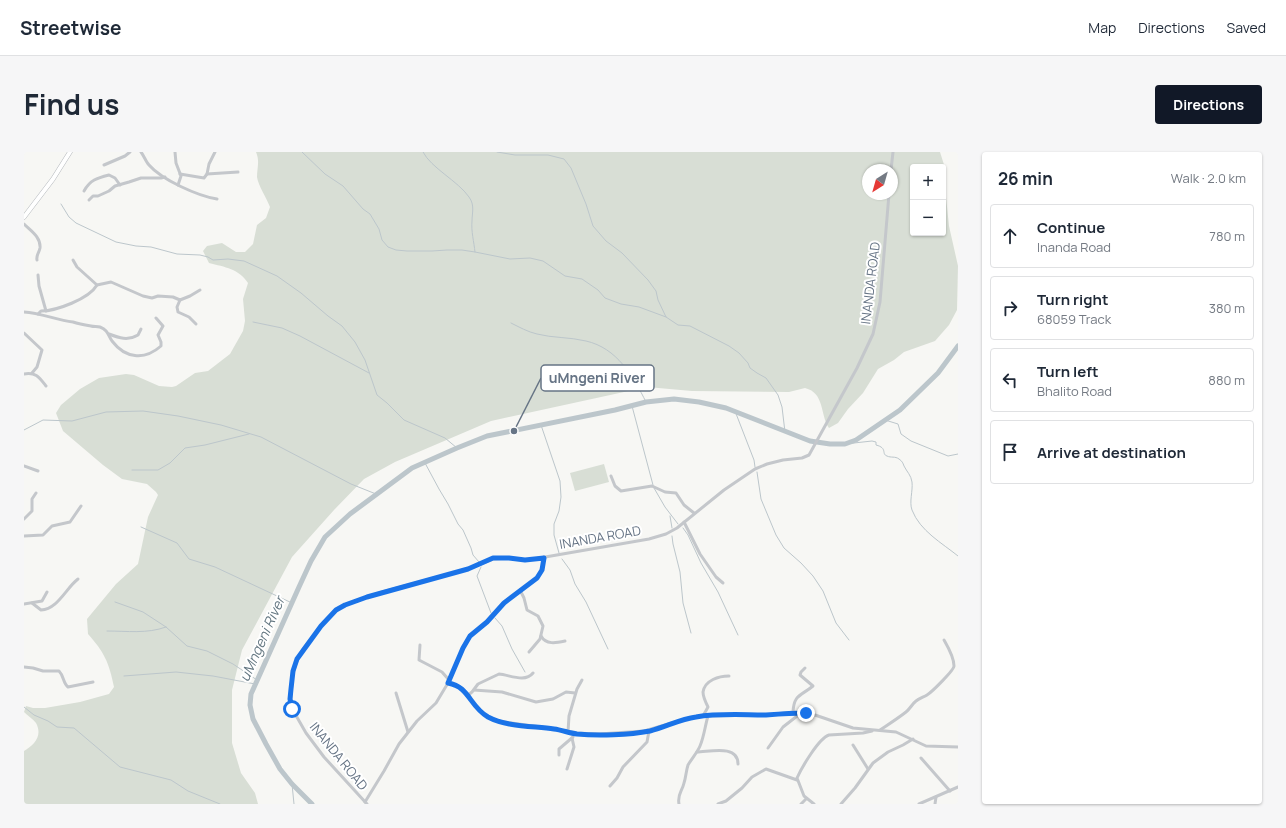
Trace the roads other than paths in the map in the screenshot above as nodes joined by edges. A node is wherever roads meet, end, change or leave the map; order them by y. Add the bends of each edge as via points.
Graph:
1 (70, 152) edge
2 (130, 152) edge
3 (141, 152) edge
4 (175, 152) edge
5 (215, 152) edge
6 (893, 152) edge
7 (892, 164) edge
8 (104, 165) dead end
9 (238, 172) dead end
10 (180, 174) junction
11 (207, 174) junction
12 (165, 177) junction
13 (120, 184) junction
14 (178, 185) junction
15 (84, 191) dead end
16 (217, 199) dead end
17 (89, 200) dead end
18 (889, 200) edge
19 (25, 216) edge
20 (24, 223) edge
21 (37, 260) dead end
22 (73, 260) dead end
23 (38, 274) dead end
24 (97, 285) junction
25 (200, 290) dead end
26 (180, 300) junction
27 (46, 311) junction
28 (24, 312) edge
29 (38, 314) junction
30 (156, 318) dead end
31 (196, 324) dead end
32 (141, 329) dead end
33 (24, 334) edge
34 (109, 334) junction
35 (32, 373) junction
36 (24, 374) edge
37 (46, 386) dead end
38 (24, 466) edge
39 (38, 471) dead end
40 (611, 476) dead end
41 (36, 493) dead end
42 (81, 506) dead end
43 (694, 513) junction
44 (24, 519) edge
45 (684, 522) junction
46 (24, 536) edge
47 (544, 558) junction
48 (78, 579) dead end
49 (723, 583) dead end
50 (520, 590) junction
51 (47, 592) dead end
52 (32, 603) junction
53 (24, 604) edge
54 (541, 636) junction
55 (944, 640) dead end
56 (565, 641) dead end
57 (420, 644) dead end
58 (529, 652) dead end
59 (24, 668) edge
60 (805, 668) dead end
61 (533, 673) dead end
62 (729, 676) dead end
63 (582, 680) dead end
64 (93, 682) dead end
65 (448, 682) junction
66 (474, 690) junction
67 (576, 693) junction
68 (396, 694) dead end
69 (467, 696) junction
70 (793, 712) junction
71 (801, 713) junction
72 (703, 716) junction
73 (708, 716) junction
74 (874, 730) junction
75 (880, 730) junction
76 (649, 731) junction
77 (408, 732) junction
78 (568, 732) junction
79 (575, 734) junction
80 (572, 738) junction
81 (913, 739) junction
82 (853, 744) dead end
83 (958, 747) edge
84 (768, 748) dead end
85 (697, 752) junction
86 (559, 755) dead end
87 (921, 758) dead end
88 (738, 764) dead end
89 (567, 769) dead end
90 (868, 769) junction
91 (797, 780) junction
92 (610, 786) dead end
93 (958, 787) edge
94 (950, 791) junction
95 (936, 797) junction
96 (806, 799) junction
97 (366, 803) edge
98 (680, 804) edge
99 (718, 804) edge
100 (801, 804) edge
101 (814, 804) edge
102 (841, 804) edge
103 (919, 804) edge
104 (935, 804) edge

1 - 19 main road via 54,179
2 - 8 street
3 - 12 street via 150,166
4 - 10 street
5 - 11 street
6 - 7 street
9 - 11 street
10 - 11 street via 203,178
10 - 14 street
12 - 13 street via 141,178
12 - 14 street
13 - 15 street via 109,175 92,181
13 - 17 street
14 - 16 street
18 - 43 street, INANDA ROAD via 882,287 873,334 815,446 804,458 783,460 755,469
19 - 20 street
20 - 21 street via 38,239 40,248
22 - 24 street
23 - 27 street
24 - 26 street via 111,282 143,296 173,297
24 - 27 street via 83,298
25 - 26 street
26 - 31 street via 178,312
27 - 29 street
28 - 29 street
29 - 34 street via 98,327
30 - 34 street via 163,326 158,335 161,346 152,352 132,356 117,346
32 - 34 street via 138,335 127,339
33 - 35 street via 42,350
35 - 36 street
35 - 37 street
38 - 39 street
40 - 43 street via 615,486 621,491 652,486 665,492 676,493 684,505
41 - 44 street via 32,499 32,510
42 - 46 street via 70,522 52,526 43,535
43 - 45 street, INANDA ROAD
45 - 47 street, INANDA ROAD via 671,532 649,538
45 - 49 street via 700,554
47 - 50 street via 540,574
47 - 97 street, INANDA ROAD via 493,558 468,569 382,592 345,605 325,620 303,649 292,678 290,699 294,712 317,749
48 - 52 street via 60,599 46,609 41,610
50 - 54 street via 527,610 538,616 544,627
50 - 65 street via 470,636
51 - 52 street via 43,600
52 - 53 street
54 - 56 street via 550,643
54 - 58 street via 540,641
55 - 75 street via 951,653 954,667 951,672 933,691
57 - 65 street via 419,659 442,672
59 - 64 street via 59,671 68,687
60 - 70 street via 800,676 813,686 799,694
61 - 66 street via 521,679 499,674 478,684
62 - 72 street via 715,678 705,688 703,694 708,707
63 - 67 street
65 - 69 street via 460,687
65 - 77 street via 436,703
66 - 67 street via 502,692 536,702 553,699 566,692
66 - 69 street
67 - 78 street via 569,716
68 - 77 street
69 - 78 street via 485,715 498,721
70 - 71 street
70 - 73 street
71 - 74 street via 821,716 848,727
71 - 84 street via 783,727
72 - 73 street
72 - 76 street
73 - 85 street via 707,727
74 - 75 street
74 - 91 street via 827,736 813,752
75 - 81 street via 901,733
76 - 79 street
76 - 92 street via 646,744 623,767
77 - 97 street
78 - 79 street
79 - 80 street
80 - 86 street via 559,749
80 - 89 street via 574,746
81 - 83 street via 926,746
81 - 90 street via 888,752
82 - 90 street
85 - 88 street via 726,750 735,756
85 - 98 street via 688,766 679,793
87 - 94 street
90 - 102 street
91 - 96 street
91 - 99 street via 765,770 752,777 726,801
93 - 94 street
94 - 95 street
95 - 103 street
95 - 104 street
96 - 100 street
96 - 101 street

